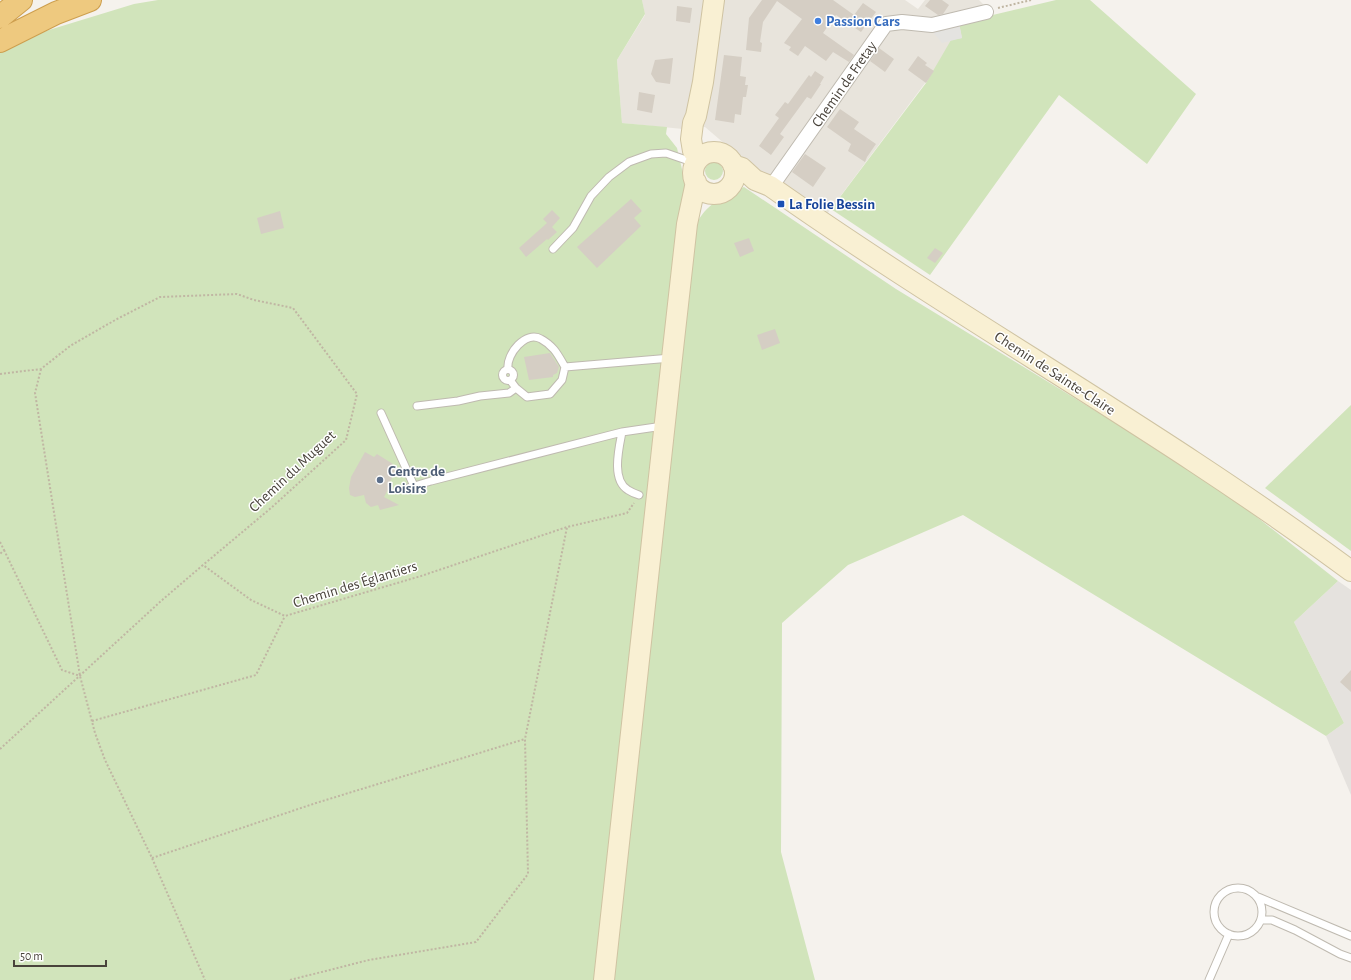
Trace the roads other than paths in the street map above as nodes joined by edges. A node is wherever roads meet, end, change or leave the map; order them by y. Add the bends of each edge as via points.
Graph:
1 (21, 0) edge
2 (90, 0) edge
3 (714, 0) edge
4 (986, 12) road end
5 (0, 17) edge
6 (0, 41) edge
7 (700, 164) junction
8 (733, 165) junction
9 (763, 183) junction
10 (722, 190) junction
11 (687, 224) junction
12 (553, 249) dead end
13 (672, 358) junction
14 (565, 367) junction
15 (516, 388) junction
16 (417, 406) dead end
17 (382, 413) dead end
18 (665, 426) junction
19 (622, 432) junction
20 (639, 495) road end
21 (1351, 571) edge
22 (1258, 897) junction
23 (1261, 920) junction
24 (1229, 934) junction
25 (1351, 936) edge
26 (1351, 958) edge
27 (604, 980) edge
28 (1208, 980) edge

1 - 5 highway
2 - 6 highway via 50,16
3 - 7 main road via 703,82 691,139 693,151
4 - 9 street, Chemin de Fretay via 932,25 902,22 886,24 776,180
7 - 8 main road via 721,153
7 - 10 main road via 704,191
7 - 11 main road
7 - 12 lane via 666,153 651,154 629,162 609,176 590,196 572,228
8 - 9 main road, Chemin de Sainte-Claire via 742,168
8 - 10 main road via 734,176
9 - 10 main road
9 - 21 main road, Chemin de Sainte-Claire via 873,257 1192,461
10 - 11 main road via 706,200
11 - 13 main road
13 - 14 lane
13 - 18 main road
14 - 15 lane via 562,380 550,394 527,397
14 - 15 lane via 556,350 540,338 531,337 517,345 510,357 508,369 503,372 506,380 510,380
15 - 16 lane via 509,392
17 - 19 lane via 411,487
18 - 19 lane
18 - 27 main road
19 - 20 lane via 618,474 627,490
22 - 23 lane via 1262,912
22 - 24 lane via 1245,888 1236,887 1219,896 1214,916 1219,927
22 - 25 lane
23 - 24 lane via 1251,932 1236,936
23 - 26 lane via 1272,920
24 - 28 lane

